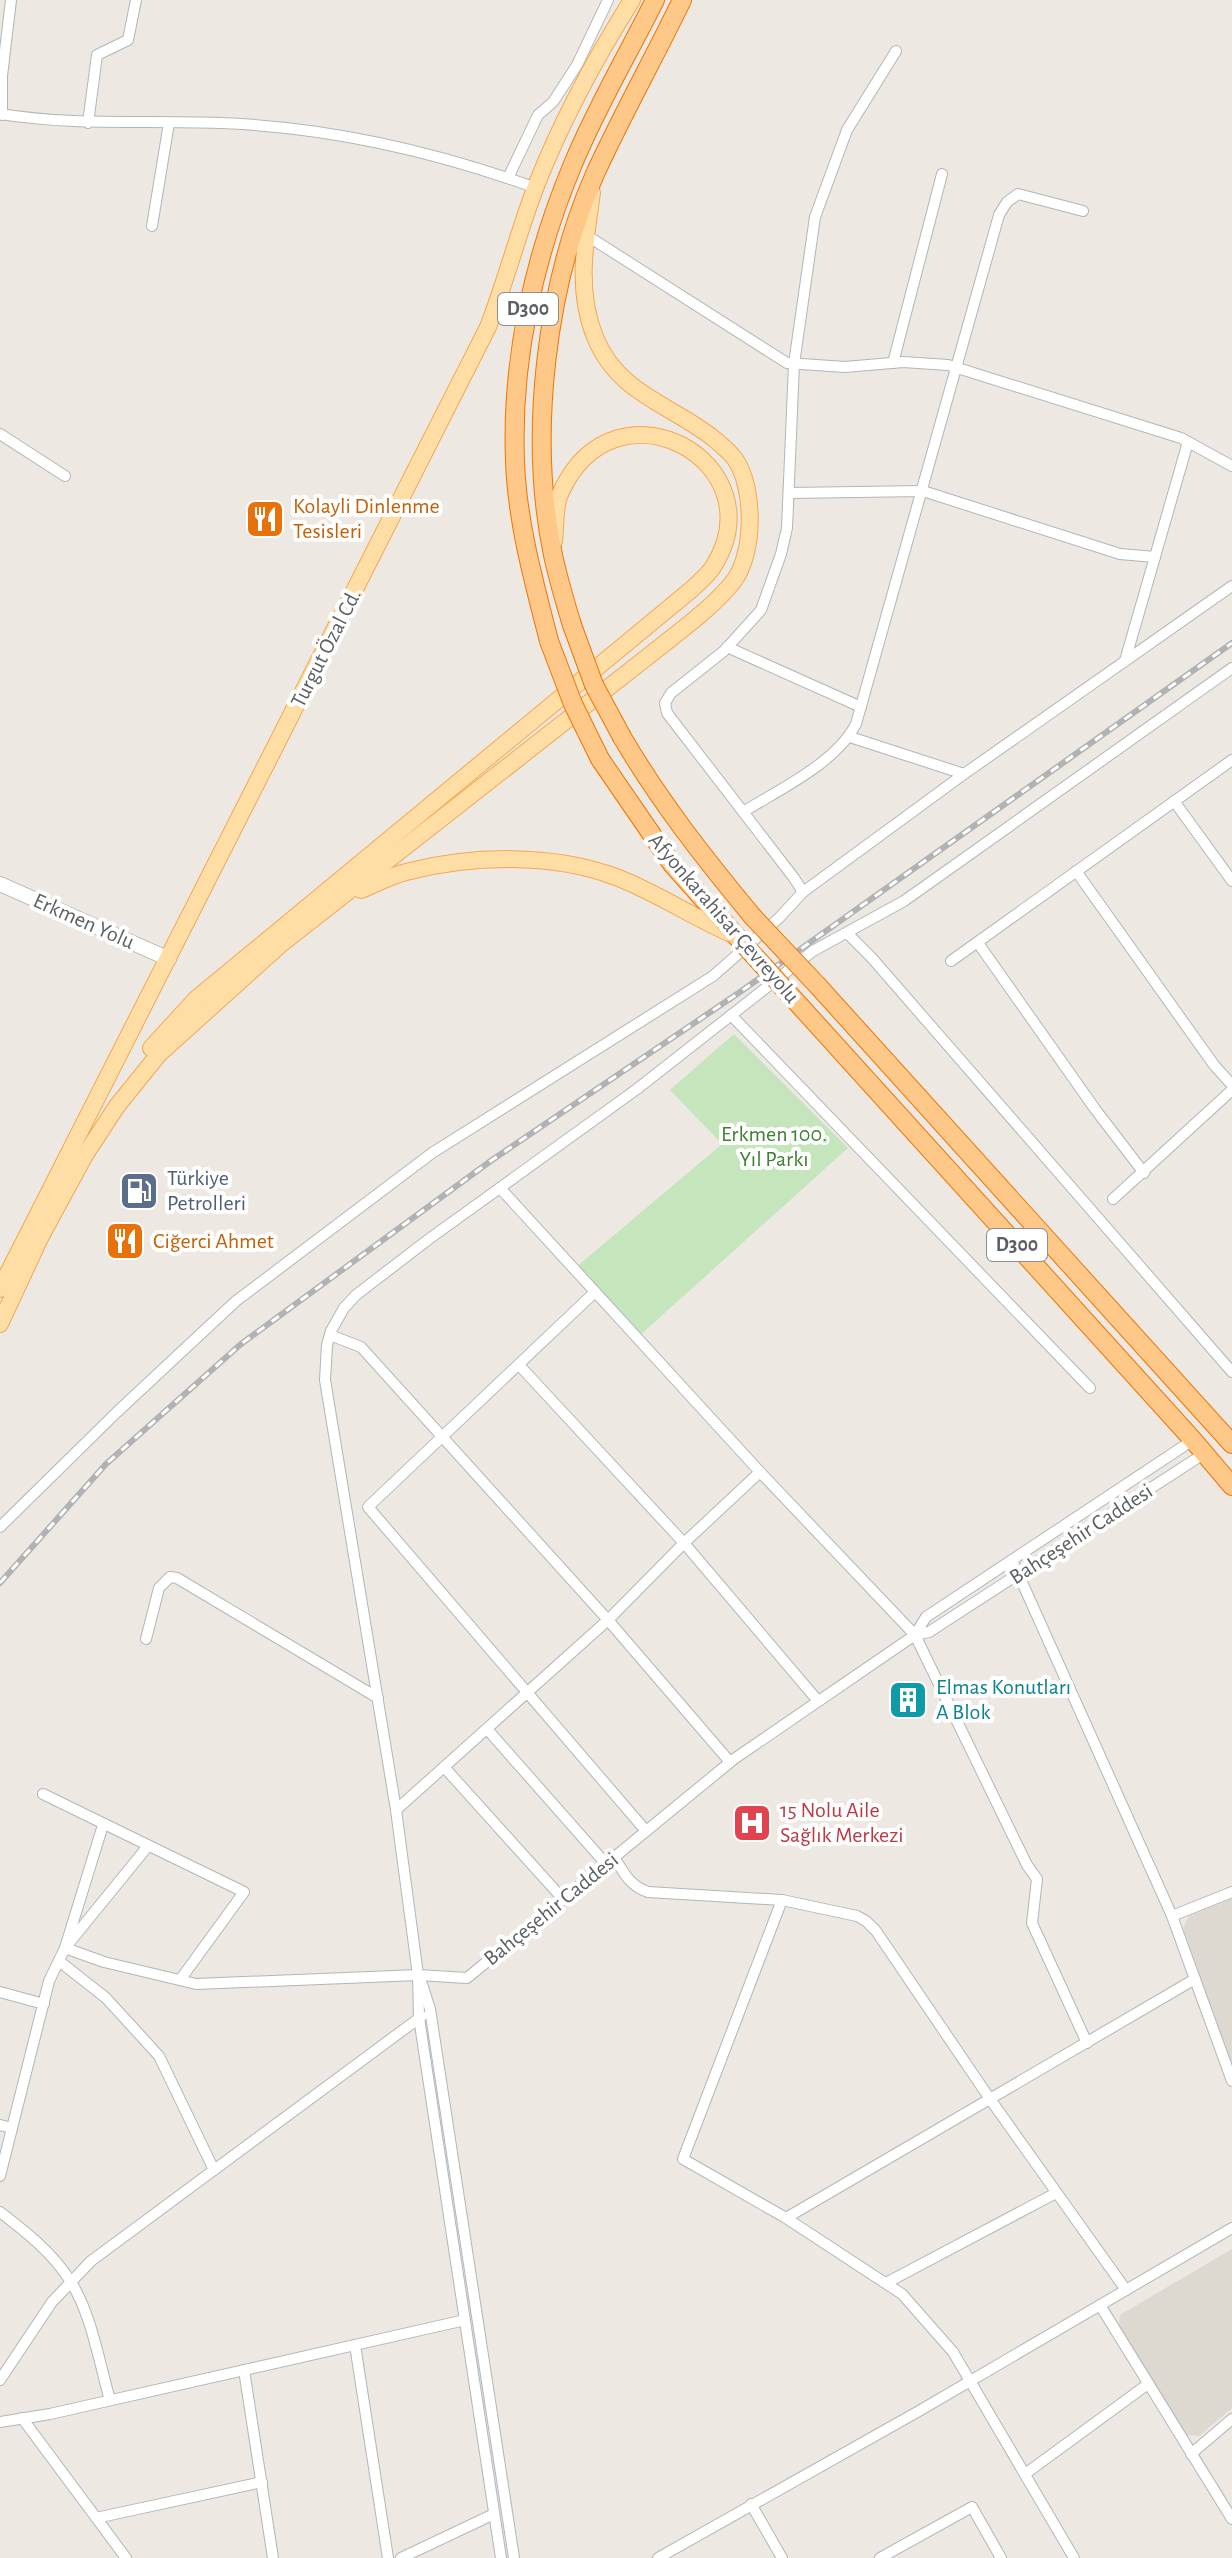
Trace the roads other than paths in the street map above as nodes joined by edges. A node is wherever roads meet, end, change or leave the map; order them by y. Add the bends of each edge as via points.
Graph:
1 (11, 0) edge
2 (136, 0) edge
3 (608, 0) edge
4 (632, 0) edge
5 (655, 0) edge
6 (682, 0) edge
7 (896, 51) dead end
8 (1, 115) edge
9 (88, 123) junction
10 (169, 123) junction
11 (595, 174) junction
12 (942, 174) dead end
13 (508, 178) junction
14 (536, 188) junction
15 (1083, 211) dead end
16 (152, 226) dead end
17 (586, 235) junction
18 (893, 363) junction
19 (794, 364) junction
20 (956, 368) junction
21 (0, 434) edge
22 (1188, 442) junction
23 (1232, 466) edge
24 (65, 476) dead end
25 (923, 491) junction
26 (789, 493) junction
27 (552, 554) junction
28 (1155, 557) junction
29 (1232, 586) edge
30 (727, 647) junction
31 (1125, 661) junction
32 (1232, 668) edge
33 (861, 707) junction
34 (850, 737) junction
35 (1232, 760) edge
36 (964, 774) junction
37 (1174, 801) junction
38 (743, 812) junction
39 (1076, 871) junction
40 (1232, 881) edge
41 (0, 884) edge
42 (803, 892) junction
43 (344, 895) junction
44 (847, 933) junction
45 (736, 936) junction
46 (978, 943) junction
47 (169, 959) junction
48 (951, 961) dead end
49 (731, 1015) junction
50 (1232, 1088) edge
51 (81, 1149) junction
52 (1144, 1173) junction
53 (500, 1188) junction
54 (1113, 1199) dead end
55 (0, 1289) edge
56 (595, 1292) junction
57 (0, 1324) edge
58 (330, 1335) junction
59 (519, 1365) junction
60 (1232, 1372) edge
61 (1090, 1388) dead end
62 (1229, 1435) edge
63 (442, 1437) junction
64 (1199, 1447) junction
65 (760, 1472) junction
66 (1232, 1486) edge
67 (0, 1527) edge
68 (684, 1543) junction
69 (1012, 1560) junction
70 (1018, 1574) junction
71 (608, 1620) junction
72 (915, 1635) junction
73 (146, 1639) dead end
74 (527, 1693) junction
75 (378, 1698) junction
76 (818, 1701) junction
77 (487, 1729) junction
78 (730, 1762) junction
79 (444, 1767) junction
80 (43, 1794) dead end
81 (396, 1810) junction
82 (103, 1825) junction
83 (646, 1831) junction
84 (148, 1846) junction
85 (610, 1861) junction
86 (1232, 1892) edge
87 (563, 1899) junction
88 (782, 1900) junction
89 (1172, 1916) junction
90 (65, 1948) junction
91 (59, 1961) junction
92 (418, 1975) junction
93 (1195, 1979) junction
94 (180, 1980) junction
95 (0, 1992) edge
96 (44, 2004) junction
97 (430, 2009) junction
98 (419, 2018) junction
99 (1087, 2043) junction
100 (1232, 2081) edge
101 (990, 2099) junction
102 (0, 2125) edge
103 (12, 2128) junction
104 (214, 2170) junction
105 (0, 2176) edge
106 (1056, 2193) junction
107 (0, 2212) edge
108 (786, 2218) junction
109 (1232, 2228) edge
110 (71, 2282) junction
111 (886, 2283) junction
112 (1126, 2290) junction
113 (1100, 2305) junction
114 (465, 2320) junction
115 (355, 2345) junction
116 (244, 2370) junction
117 (0, 2380) edge
118 (971, 2381) junction
119 (1148, 2384) junction
120 (110, 2400) junction
121 (22, 2418) junction
122 (1232, 2419) edge
123 (0, 2422) edge
124 (1191, 2454) junction
125 (1025, 2474) junction
126 (262, 2482) junction
127 (751, 2504) junction
128 (494, 2514) junction
129 (96, 2518) junction
130 (1232, 2519) edge
131 (126, 2558) edge
132 (273, 2558) edge
133 (388, 2558) edge
134 (401, 2558) edge
135 (501, 2558) edge
136 (514, 2558) edge
137 (658, 2558) edge
138 (782, 2558) edge
139 (880, 2558) edge
140 (1001, 2558) edge
141 (1074, 2558) edge

1 - 8 street
2 - 9 street via 128,40 97,55
3 - 13 street via 577,65 538,115
4 - 14 main road, Turgut Özal Cd. via 573,105
5 - 45 highway, Afyonkarahisar Çevreyolu / D300, bridge via 573,162 543,245 515,400 515,463 523,532 549,641 573,704 600,759 672,864
6 - 11 highway, D300
7 - 19 street via 847,130 815,217
8 - 9 street
9 - 10 street
10 - 13 street via 352,135
10 - 16 street
11 - 17 main road
11 - 27 highway, Afyonkarahisar Çevreyolu / D300 via 561,279 548,352 542,478
12 - 18 street
13 - 14 street
14 - 47 main road, Turgut Özal Cd. via 488,327
15 - 20 street via 1018,194 1007,202
17 - 19 street
17 - 43 main road via 582,273 595,339 633,389 713,438 736,460 748,492 745,555 735,580 706,610
18 - 19 street
18 - 20 street
19 - 26 street
20 - 22 street
20 - 25 street
21 - 24 street
22 - 23 street
22 - 28 street
25 - 26 street
25 - 28 street via 1120,554
25 - 33 street
26 - 30 street via 781,554 761,610
27 - 51 main road via 559,495 579,460 609,441 643,436 674,441 711,467 723,489 725,543 712,569 196,999 138,1062
27 - 62 highway, Afyonkarahisar Çevreyolu / D300, bridge via 594,685 668,810 753,917
28 - 31 street
29 - 31 street
30 - 33 street
30 - 38 street via 671,693 665,708
31 - 36 street
32 - 44 street via 904,901
33 - 34 street
34 - 36 street
34 - 38 street via 827,759
35 - 37 street
36 - 42 street
37 - 39 street
37 - 40 street
38 - 42 street
39 - 46 street
39 - 50 street
41 - 47 street, Erkmen Yolu
42 - 67 street via 713,976 432,1153 236,1301
43 - 45 main road via 447,863 563,864 614,876
43 - 51 main road via 159,1054
44 - 49 street via 813,951
44 - 60 street
45 - 64 highway, Afyonkarahisar Çevreyolu / D300, bridge
46 - 48 street
46 - 52 street
47 - 51 main road, Turgut Özal Cd.
49 - 53 street
49 - 61 street
50 - 52 street
51 - 55 main road, Turgut Özal Cd.
51 - 57 main road, Turgut Özal Cd.
52 - 54 street
53 - 56 street
53 - 58 street via 356,1295
56 - 59 street
56 - 65 street
58 - 63 street via 361,1347
58 - 75 street via 325,1380
59 - 63 street
59 - 68 street
63 - 71 street
63 - 74 street via 368,1507
64 - 66 highway, Afyonkarahisar Çevreyolu / D300
64 - 69 street, Bahçeşehir Caddesi
64 - 70 street, Bahçeşehir Caddesi
65 - 68 street
65 - 72 street
68 - 71 street
68 - 76 street
69 - 70 street
69 - 72 street, Bahçeşehir Caddesi via 926,1617
70 - 72 street, Bahçeşehir Caddesi via 929,1632
70 - 89 street
71 - 74 street
71 - 78 street
72 - 76 street, Bahçeşehir Caddesi
72 - 99 street via 1037,1879 1032,1923
73 - 75 street via 159,1588 170,1577 177,1578
74 - 77 street
74 - 83 street
75 - 81 street
76 - 78 street, Bahçeşehir Caddesi
77 - 79 street
77 - 85 street
78 - 83 street, Bahçeşehir Caddesi
79 - 81 street
79 - 87 street
80 - 82 street
81 - 92 street
82 - 84 street
82 - 90 street
83 - 85 street, Bahçeşehir Caddesi
84 - 90 street
84 - 94 street via 244,1892
85 - 87 street, Bahçeşehir Caddesi
85 - 88 street via 629,1882 648,1892
86 - 89 street
87 - 92 street, Bahçeşehir Caddesi via 467,1978
88 - 101 street via 866,1921
88 - 108 street via 683,2159
89 - 93 street
90 - 91 street
90 - 94 street, Bahçeşehir Caddesi
91 - 96 street
91 - 104 street via 106,1998 159,2056
92 - 94 street, Bahçeşehir Caddesi via 196,1984
92 - 97 street
92 - 98 street
93 - 99 street
93 - 100 street
95 - 96 street
96 - 103 street
97 - 98 street
97 - 136 street
98 - 104 street
98 - 114 street
99 - 101 street
101 - 106 street
101 - 108 street
102 - 103 street
103 - 105 street
104 - 110 street via 91,2261
106 - 111 street
106 - 112 street
107 - 110 street via 38,2242
108 - 111 street
109 - 112 street
110 - 117 street
110 - 120 street
111 - 118 street via 953,2352
112 - 113 street
113 - 118 street
113 - 119 street
114 - 115 street
114 - 128 street
115 - 116 street
115 - 133 street
116 - 120 street
116 - 126 street
118 - 125 street
118 - 127 street
119 - 124 street
119 - 125 street
120 - 121 street
121 - 123 street
121 - 129 street
122 - 124 street
124 - 130 street
125 - 141 street
126 - 129 street
126 - 132 street
127 - 137 street
127 - 138 street
128 - 134 street
128 - 135 street
129 - 131 street
139 - 140 street via 972,2507

